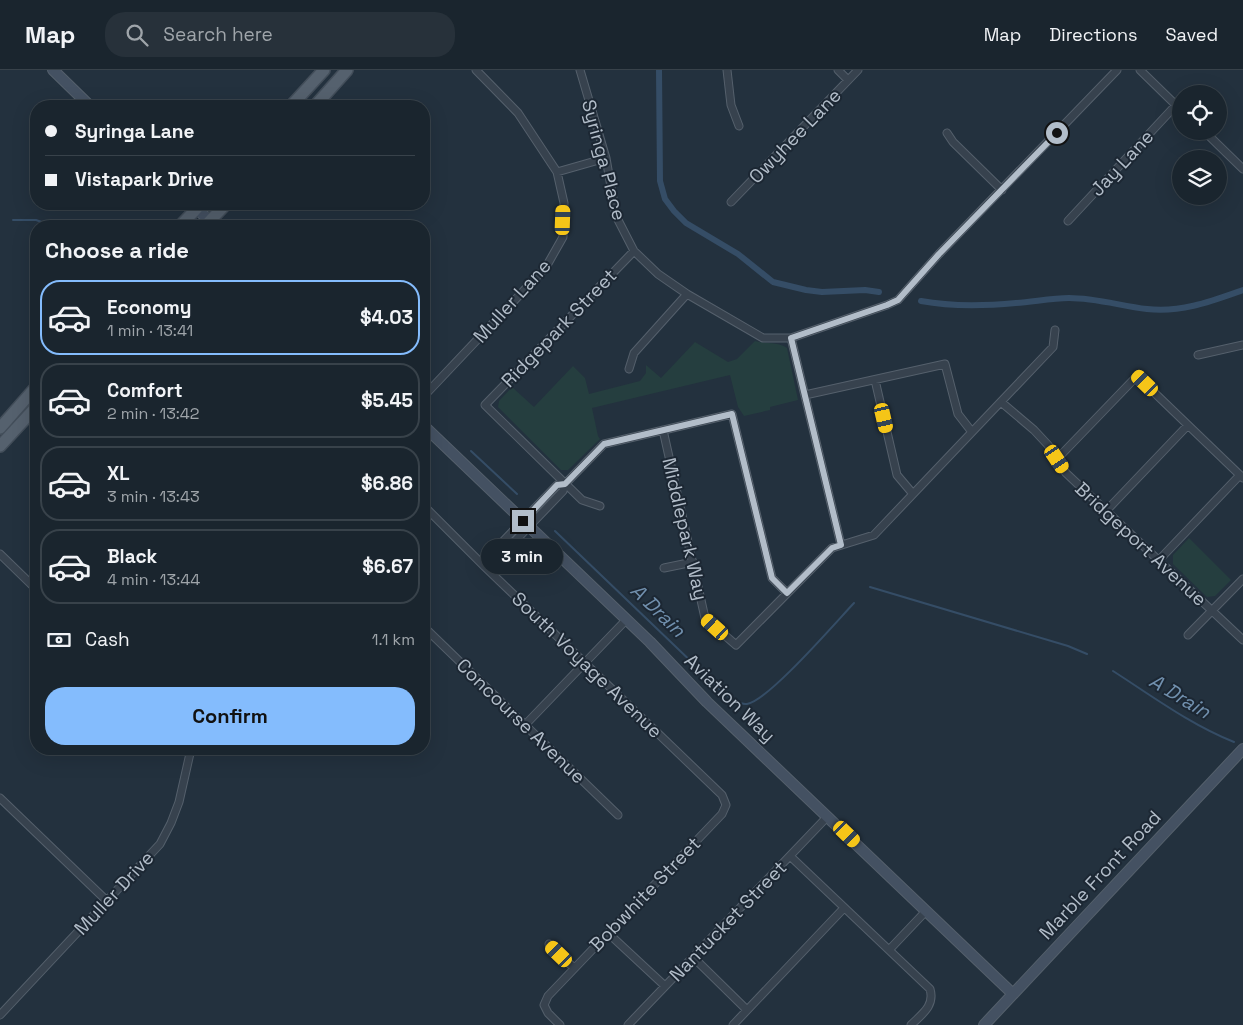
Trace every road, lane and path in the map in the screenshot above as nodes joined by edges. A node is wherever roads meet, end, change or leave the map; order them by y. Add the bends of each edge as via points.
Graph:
1 (53, 70) edge
2 (324, 70) edge
3 (338, 70) edge
4 (347, 70) edge
5 (476, 70) edge
6 (580, 70) edge
7 (727, 70) edge
8 (838, 70) edge
9 (858, 70) edge
10 (1117, 70) edge
11 (1140, 70) edge
12 (848, 80) junction
13 (84, 100) edge
14 (296, 100) edge
15 (313, 100) edge
16 (320, 100) edge
17 (1172, 100) edge
18 (1172, 114) edge
19 (739, 126) dead end
20 (947, 133) dead end
21 (1213, 140) edge
22 (606, 158) junction
23 (1243, 169) edge
24 (557, 172) junction
25 (1002, 190) junction
26 (731, 202) dead end
27 (192, 210) edge
28 (221, 210) edge
29 (185, 220) edge
30 (214, 220) edge
31 (1068, 221) dead end
32 (634, 251) junction
33 (687, 294) junction
34 (1055, 330) dead end
35 (791, 338) junction
36 (1243, 344) edge
37 (1198, 355) dead end
38 (630, 369) dead end
39 (875, 380) junction
40 (30, 386) edge
41 (430, 390) edge
42 (30, 394) edge
43 (805, 395) junction
44 (1001, 402) junction
45 (30, 414) edge
46 (0, 418) edge
47 (1188, 425) junction
48 (0, 428) edge
49 (663, 430) junction
50 (430, 432) edge
51 (972, 432) junction
52 (0, 446) edge
53 (1057, 459) junction
54 (1241, 477) edge
55 (565, 484) junction
56 (913, 494) junction
57 (600, 506) dead end
58 (1106, 511) junction
59 (430, 512) edge
60 (526, 524) junction
61 (841, 545) junction
62 (0, 554) edge
63 (1159, 560) junction
64 (693, 562) junction
65 (484, 566) junction
66 (664, 568) dead end
67 (1243, 579) edge
68 (30, 583) edge
69 (787, 593) junction
70 (1212, 611) junction
71 (626, 620) junction
72 (430, 633) edge
73 (1188, 636) dead end
74 (1243, 640) edge
75 (585, 662) junction
76 (525, 725) junction
77 (1243, 749) edge
78 (191, 755) edge
79 (0, 798) edge
80 (726, 805) joint
81 (618, 815) dead end
82 (828, 816) junction
83 (790, 856) junction
84 (106, 901) junction
85 (844, 908) junction
86 (926, 911) junction
87 (608, 933) junction
88 (549, 944) dead end
89 (889, 950) junction
90 (693, 957) junction
91 (574, 968) junction
92 (665, 986) junction
93 (1013, 994) junction
94 (747, 1010) junction
95 (0, 1015) edge
96 (560, 1025) edge
97 (628, 1025) edge
98 (733, 1025) edge
99 (911, 1025) edge
100 (984, 1025) edge

1 - 13 street
2 - 14 main road
3 - 15 main road
4 - 16 main road
5 - 24 street, Muller Lane via 518,113
6 - 22 street, Syringa Place
7 - 19 street via 731,105
8 - 12 street
9 - 12 street, Owyhee Lane
10 - 25 street
11 - 17 street
12 - 26 street, Owyhee Lane
18 - 31 street, Jay Lane
20 - 25 street
21 - 23 street
22 - 24 street
22 - 32 street, Syringa Place via 616,216
24 - 41 street, Muller Lane via 564,204 563,237 546,267
25 - 35 street, Syringa Place via 898,300
27 - 29 main road
28 - 30 main road
32 - 33 street, Syringa Place via 658,274
32 - 55 street, Ridgepark Street via 485,406
33 - 35 street, Syringa Place via 763,338
33 - 38 street via 634,353
34 - 44 street via 1053,347
35 - 43 street
36 - 37 street
39 - 43 street
39 - 51 street via 946,364 958,414
39 - 56 street via 897,475
40 - 46 main road
42 - 48 main road
43 - 61 street
44 - 51 street
44 - 53 street, Bridgeport Avenue via 1034,430
45 - 52 main road
47 - 53 street via 1137,376
47 - 54 street
47 - 58 street
49 - 55 street via 604,444
49 - 64 street, Middlepark Way
49 - 69 street via 732,414 772,578
50 - 60 street, Aviation Way
51 - 56 street
53 - 58 street, Bridgeport Avenue via 1066,473
54 - 63 street
55 - 57 street via 582,500
55 - 60 street via 563,491
56 - 61 street via 874,535
58 - 63 street, Bridgeport Avenue
59 - 65 street, South Voyage Avenue
60 - 65 street via 493,564
60 - 71 street, Aviation Way
61 - 69 street via 832,548
62 - 68 street
63 - 70 street, Bridgeport Avenue
64 - 66 street
64 - 69 street, Middlepark Way via 705,618 736,645
65 - 75 street, South Voyage Avenue
67 - 70 street
70 - 73 street
70 - 74 street, Bridgeport Avenue
71 - 75 street
71 - 82 street, Aviation Way
72 - 76 street, Concourse Avenue
75 - 76 street
75 - 80 street, South Voyage Avenue via 722,794
76 - 81 street, Concourse Avenue
77 - 93 street, Marble Front Road
78 - 84 street, Muller Drive via 179,802 160,844
79 - 84 street
80 - 87 street, Bobwhite Street via 722,814
82 - 83 street, Nantucket Street
82 - 86 street, Aviation Way
83 - 85 street
83 - 90 street, Nantucket Street
84 - 95 street, Muller Drive
85 - 89 street
85 - 94 street
86 - 89 street
86 - 93 street, Aviation Way
87 - 91 street, Bobwhite Street
87 - 92 street
88 - 91 street
89 - 99 street via 928,988 932,997 930,1006
90 - 92 street, Nantucket Street
90 - 94 street
91 - 96 street, Bobwhite Street via 548,996 544,1005
92 - 97 street, Nantucket Street
93 - 100 street, Marble Front Road
94 - 98 street

